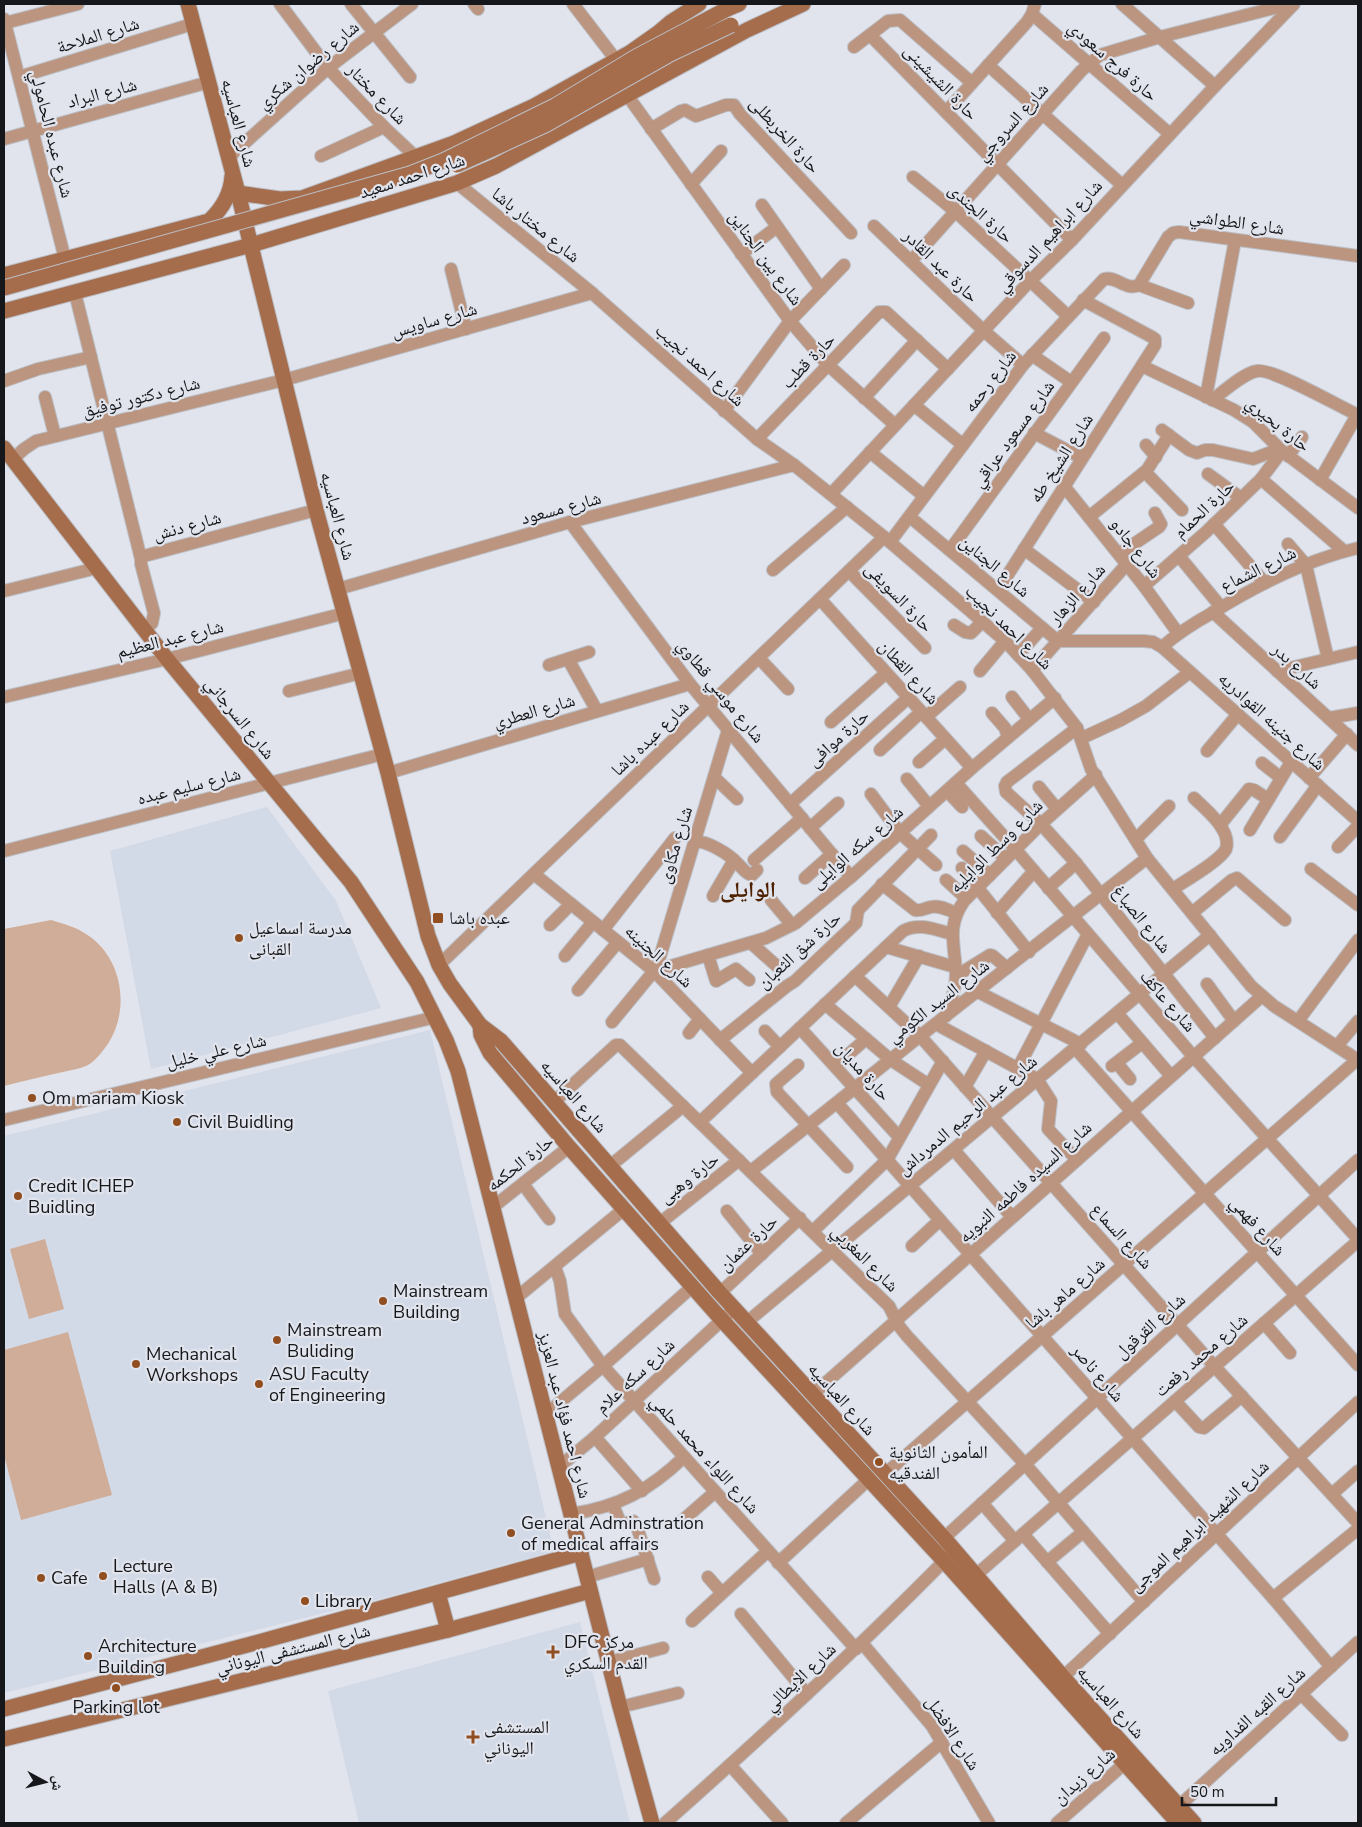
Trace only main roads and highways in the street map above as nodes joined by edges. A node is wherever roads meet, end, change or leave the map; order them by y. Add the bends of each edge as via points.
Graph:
1 (188, 4) edge
2 (783, 4) edge
3 (803, 4) edge
4 (693, 6) edge
5 (733, 6) edge
6 (631, 52) junction
7 (613, 62) junction
8 (658, 77) junction
9 (629, 94) junction
10 (233, 172) junction
11 (238, 193) junction
12 (313, 194) junction
13 (329, 222) junction
14 (251, 245) junction
15 (4, 275) edge
16 (4, 288) edge
17 (4, 295) edge
18 (4, 311) edge
19 (8, 454) edge
20 (442, 969) junction
21 (417, 982) junction
22 (436, 1017) joint
23 (480, 1026) junction
24 (581, 1553) junction
25 (949, 1556) junction
26 (589, 1584) junction
27 (438, 1593) junction
28 (448, 1630) junction
29 (4, 1709) edge
30 (4, 1739) edge
31 (1129, 1760) junction
32 (652, 1823) edge
33 (1178, 1823) edge
34 (1194, 1823) edge

1 - 10 main road, شارع العباسيه
2 - 17 main road, bridge via 670,54 545,125 443,170 379,192
3 - 8 main road, شارع احمد سعيد
4 - 6 main road, شارع احمد سعيد
5 - 16 main road, bridge via 636,57 555,106 443,162
6 - 7 main road, شارع احمد سعيد
6 - 8 main road via 629,60 637,74
7 - 9 main road via 628,73 632,83
7 - 12 main road, شارع احمد سعيد via 491,127 417,158
8 - 9 main road, شارع احمد سعيد
9 - 13 main road, شارع احمد سعيد via 496,166 457,183
10 - 11 main road, شارع العباسيه
10 - 15 main road via 226,199 209,221
11 - 12 main road, شارع احمد سعيد via 280,200
11 - 14 main road, شارع العباسيه
12 - 13 main road via 307,206 308,214
13 - 14 main road, شارع احمد سعيد
14 - 18 main road, شارع احمد سعيد
14 - 20 main road, شارع العباسيه via 316,510 388,772 428,936
19 - 21 main road, شارع السرجاني via 167,659 351,882
20 - 21 main road via 440,984 432,989 423,988
20 - 23 main road, شارع العباسيه
21 - 22 main road, شارع السرجاني
22 - 24 main road, شارع احمد فؤاد عبد العزيز via 458,1071
23 - 25 main road, شارع العباسيه via 490,1053 692,1287 868,1480
23 - 25 main road, شارع العباسيه via 501,1040 734,1309 944,1538
24 - 26 main road, شارع احمد فؤاد عبد العزيز
24 - 27 main road, شارع المستشفى اليوناني
25 - 31 main road, شارع العباسيه
25 - 31 main road, شارع العباسيه via 976,1575
26 - 28 main road, شارع المستشفى اليوناني
26 - 32 main road, شارع احمد فؤاد عبد العزيز
27 - 28 main road
27 - 29 main road, شارع المستشفى اليوناني
28 - 30 main road, شارع المستشفى اليوناني
31 - 33 main road, شارع العباسيه
31 - 34 main road, شارع العباسيه

